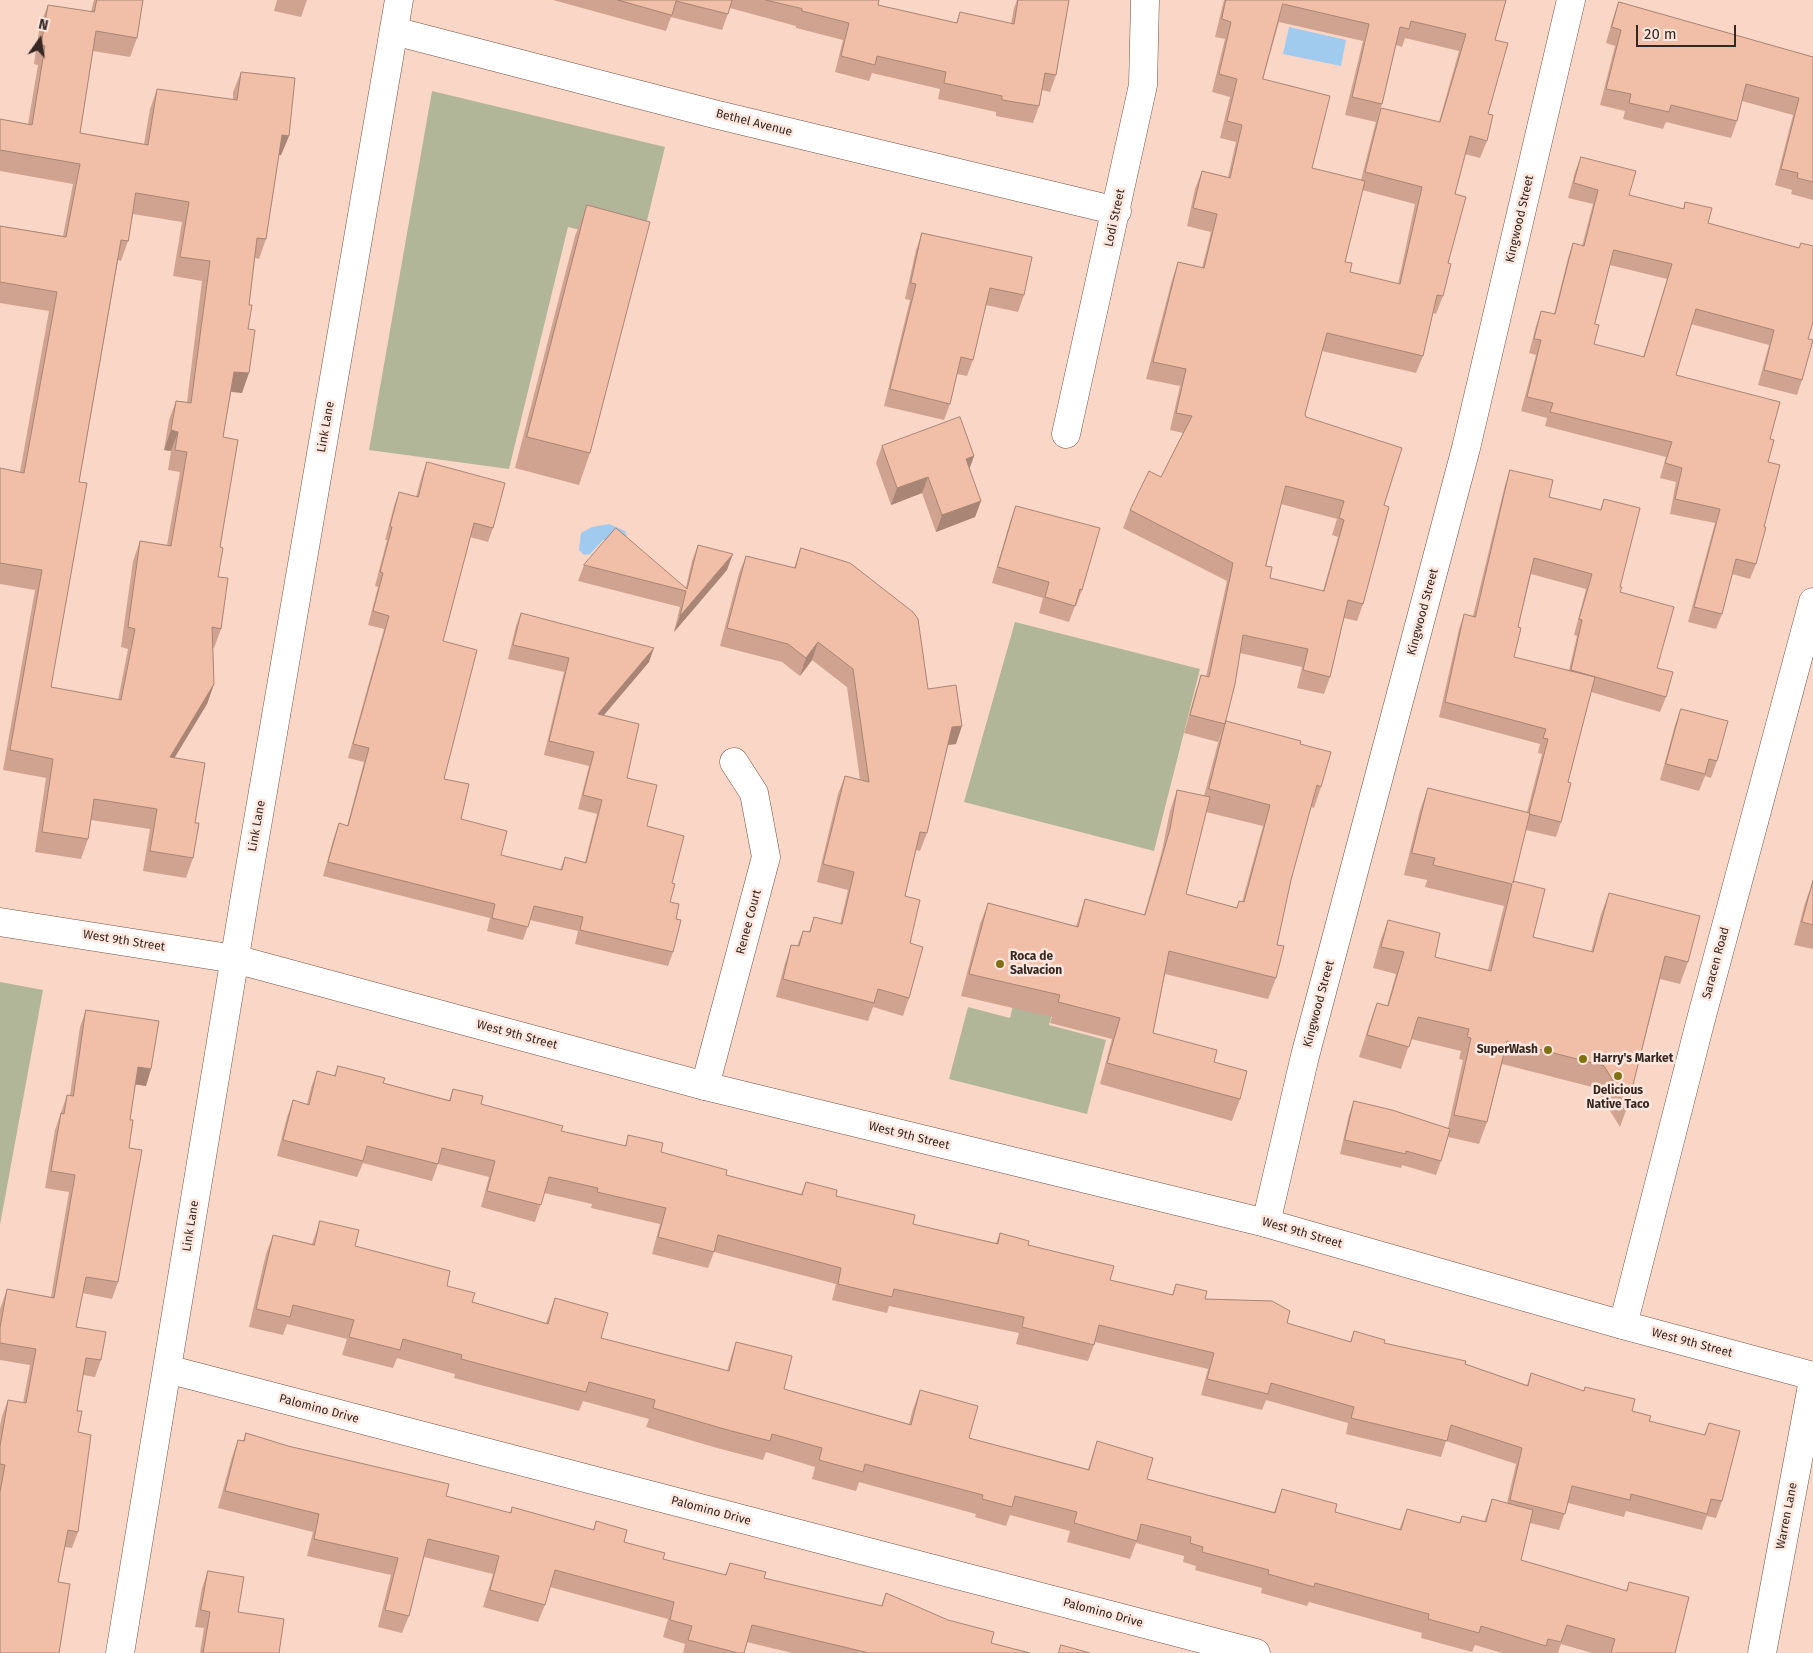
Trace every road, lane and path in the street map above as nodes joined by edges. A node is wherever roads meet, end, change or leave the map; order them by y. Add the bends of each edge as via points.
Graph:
1 (399, 0) edge
2 (1145, 0) edge
3 (1571, 0) edge
4 (394, 31) junction
5 (1117, 211) junction
6 (1066, 434) dead end
7 (1813, 602) edge
8 (734, 762) dead end
9 (0, 922) edge
10 (235, 959) junction
11 (706, 1086) junction
12 (1266, 1222) junction
13 (1623, 1325) junction
14 (167, 1369) junction
15 (1813, 1376) edge
16 (1813, 1380) edge
17 (120, 1653) edge
18 (1256, 1653) edge
19 (1762, 1653) edge

1 - 4 street, Link Lane
2 - 5 street, Lodi Street via 1143,85
3 - 12 street, Kingwood Street via 1466,448 1306,1056
4 - 5 street, Bethel Avenue via 714,114
4 - 10 street, Link Lane
5 - 6 street, Lodi Street
7 - 13 street, Saracen Road
8 - 11 street, Renee Court via 754,793 766,857
9 - 10 street, West 9th Street
10 - 11 street, West 9th Street
10 - 14 street, Link Lane
11 - 12 street, West 9th Street
12 - 13 street, West 9th Street
13 - 15 street, West 9th Street
14 - 17 street, Link Lane
14 - 18 street, Palomino Drive
16 - 19 street, Warren Lane

